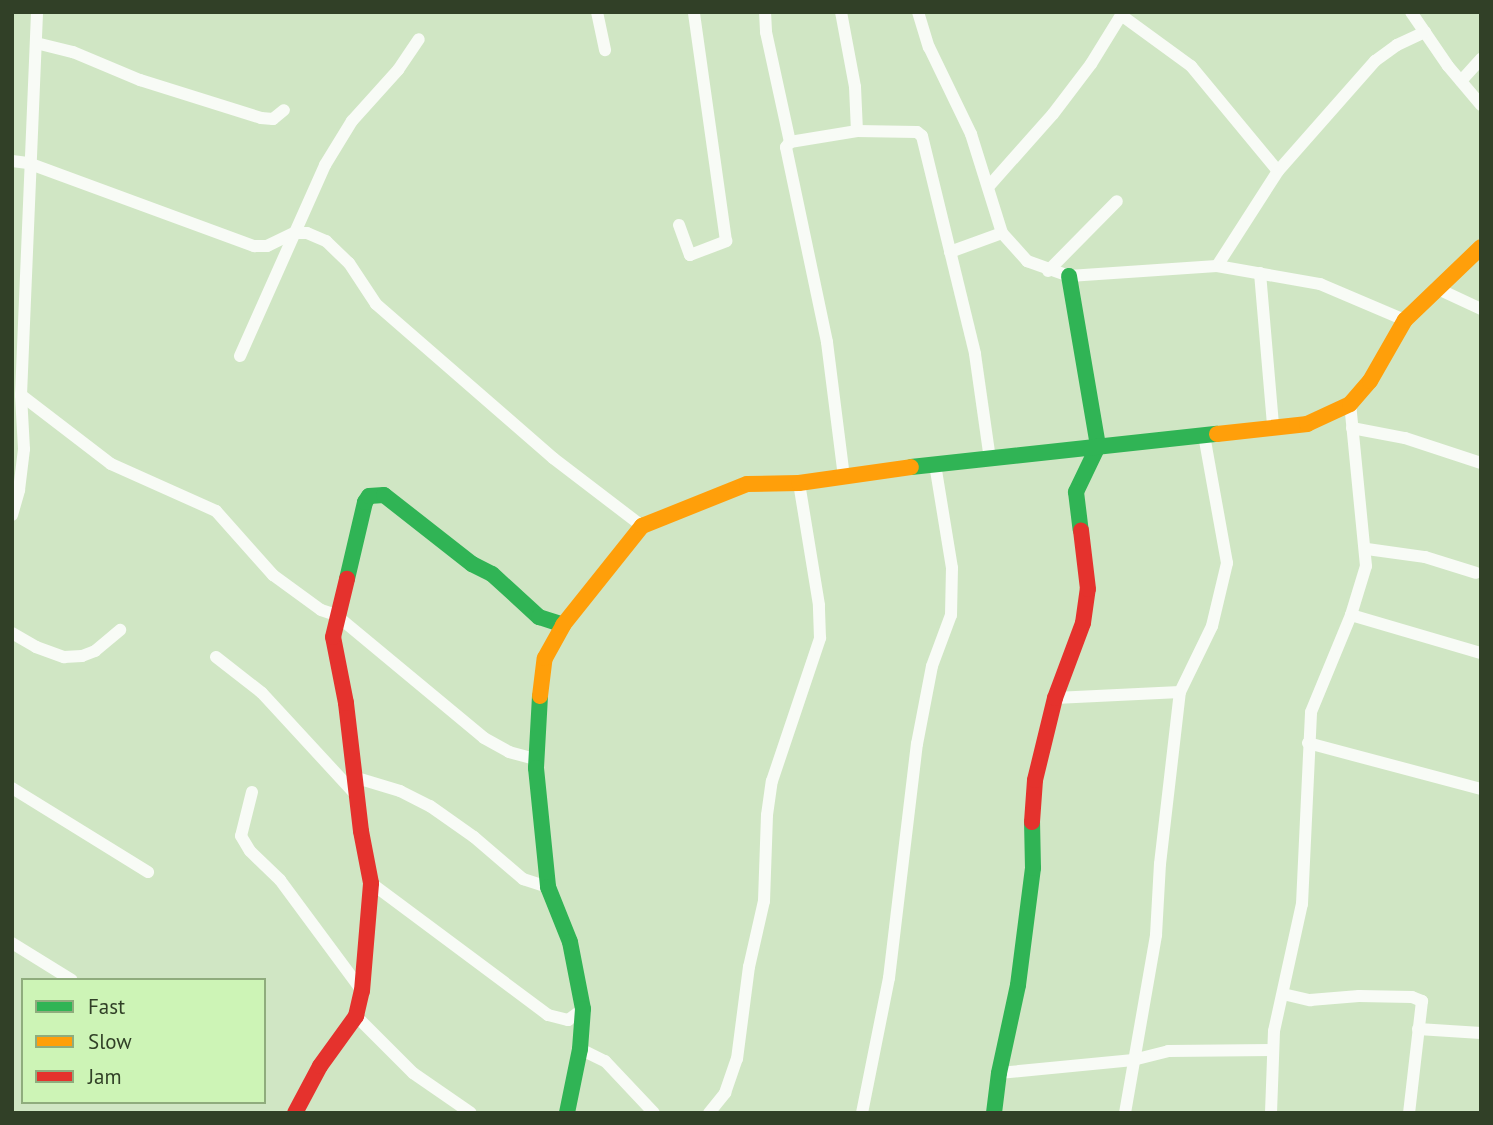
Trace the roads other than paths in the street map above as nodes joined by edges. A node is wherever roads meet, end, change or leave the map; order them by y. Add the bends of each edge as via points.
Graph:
1 (37, 12) edge
2 (597, 12) edge
3 (694, 12) edge
4 (765, 12) edge
5 (841, 12) edge
6 (918, 12) edge
7 (1411, 12) edge
8 (1122, 14) edge
9 (1425, 32) junction
10 (419, 39) dead end
11 (36, 43) junction
12 (605, 50) dead end
13 (1481, 59) edge
14 (1461, 81) junction
15 (1481, 104) edge
16 (284, 110) dead end
17 (857, 131) junction
18 (790, 142) junction
19 (12, 160) edge
20 (29, 163) junction
21 (1278, 172) junction
22 (989, 186) junction
23 (1117, 201) dead end
24 (679, 225) dead end
25 (294, 233) junction
26 (1002, 233) junction
27 (1481, 247) edge
28 (950, 252) junction
29 (1217, 265) junction
30 (1048, 271) junction
31 (1260, 273) junction
32 (1069, 276) junction
33 (1436, 288) junction
34 (1481, 309) edge
35 (1405, 320) junction
36 (240, 356) dead end
37 (20, 395) junction
38 (1350, 404) junction
39 (1273, 426) junction
40 (1352, 428) junction
41 (1204, 435) junction
42 (1098, 446) junction
43 (990, 459) junction
44 (1481, 463) edge
45 (935, 464) junction
46 (844, 477) junction
47 (799, 483) junction
48 (12, 515) edge
49 (642, 526) junction
50 (1367, 549) junction
51 (1476, 573) dead end
52 (336, 615) junction
53 (1351, 615) junction
54 (563, 625) junction
55 (120, 630) dead end
56 (12, 633) edge
57 (1481, 653) edge
58 (216, 657) dead end
59 (1180, 691) junction
60 (1055, 698) junction
61 (1308, 743) junction
62 (537, 759) junction
63 (357, 778) junction
64 (12, 788) edge
65 (1481, 789) edge
66 (252, 792) dead end
67 (359, 798) junction
68 (148, 872) dead end
69 (371, 883) junction
70 (548, 887) junction
71 (12, 943) edge
72 (69, 978) edge
73 (362, 991) junction
74 (1283, 994) junction
75 (583, 1009) junction
76 (356, 1016) junction
77 (1418, 1029) junction
78 (1481, 1033) edge
79 (580, 1049) junction
80 (1272, 1050) junction
81 (1133, 1059) junction
82 (999, 1073) junction
83 (296, 1113) edge
84 (471, 1113) edge
85 (568, 1113) edge
86 (654, 1113) edge
87 (709, 1113) edge
88 (862, 1113) edge
89 (994, 1113) edge
90 (1125, 1113) edge
91 (1271, 1113) edge
92 (1409, 1113) edge

1 - 11 street
2 - 12 street
3 - 24 street via 726,241 690,255
4 - 18 street
5 - 17 street via 855,87
6 - 22 street
7 - 9 street
8 - 21 street via 1191,66
8 - 22 street via 1053,114
9 - 14 street
9 - 21 street via 1375,61
10 - 25 street via 352,121 325,165
11 - 16 street via 261,118 273,120
11 - 20 street
13 - 14 street
14 - 15 street
17 - 18 street
17 - 28 street via 917,132 922,136
18 - 46 street via 786,146 827,342
19 - 20 street
20 - 25 street via 244,244 267,246
20 - 37 street
21 - 29 street
22 - 26 street
23 - 30 street
25 - 36 street
25 - 49 street via 315,235 338,249 376,304 553,458
26 - 28 street
26 - 30 street via 1027,261
27 - 33 street
28 - 43 street via 975,354
29 - 31 street
29 - 32 street
30 - 32 street
31 - 35 street via 1320,284
31 - 39 street
32 - 42 street
33 - 34 street
33 - 35 street
35 - 38 street via 1370,381
37 - 48 street via 24,449
37 - 52 street via 111,464 216,511 273,575 321,610
38 - 39 street via 1307,424
38 - 40 street
39 - 41 street
40 - 44 street via 1405,438
40 - 50 street via 1354,473
41 - 42 street
41 - 59 street via 1227,563 1212,626
42 - 43 street
42 - 60 street via 1076,492 1088,589 1086,608
43 - 45 street
45 - 46 street
45 - 88 street via 952,568 951,615 932,666 917,744 889,978
46 - 47 street
47 - 49 street via 747,484
47 - 87 street via 820,638 772,781 766,815 764,901 749,967 737,1059 725,1093
49 - 54 street
50 - 51 street via 1425,557
50 - 53 street
52 - 54 street via 365,502 377,494 397,503 472,564 492,574 539,617
52 - 62 street via 484,738 509,752
52 - 63 street via 333,637
53 - 57 street
53 - 61 street via 1311,712
54 - 62 street via 541,676
55 - 56 street via 95,651 64,657
58 - 67 street via 262,693
59 - 60 street
59 - 81 street via 1156,935
60 - 82 street via 1032,799 1033,868 1018,985
61 - 65 street
61 - 74 street via 1302,904
62 - 70 street
63 - 67 street
63 - 70 street via 400,790 430,806 523,879
64 - 68 street
66 - 73 street via 241,836 280,880
67 - 69 street
69 - 73 street
69 - 75 street via 548,1015 568,1020
70 - 75 street via 570,942
71 - 72 street
73 - 76 street
74 - 77 street via 1310,1000 1359,996 1419,999 1423,1004
74 - 80 street
75 - 79 street
76 - 83 street via 320,1066
76 - 84 street via 412,1073
77 - 78 street
77 - 92 street
79 - 85 street
79 - 86 street via 605,1061
80 - 81 street via 1168,1051
80 - 91 street
81 - 82 street
81 - 90 street
82 - 89 street

